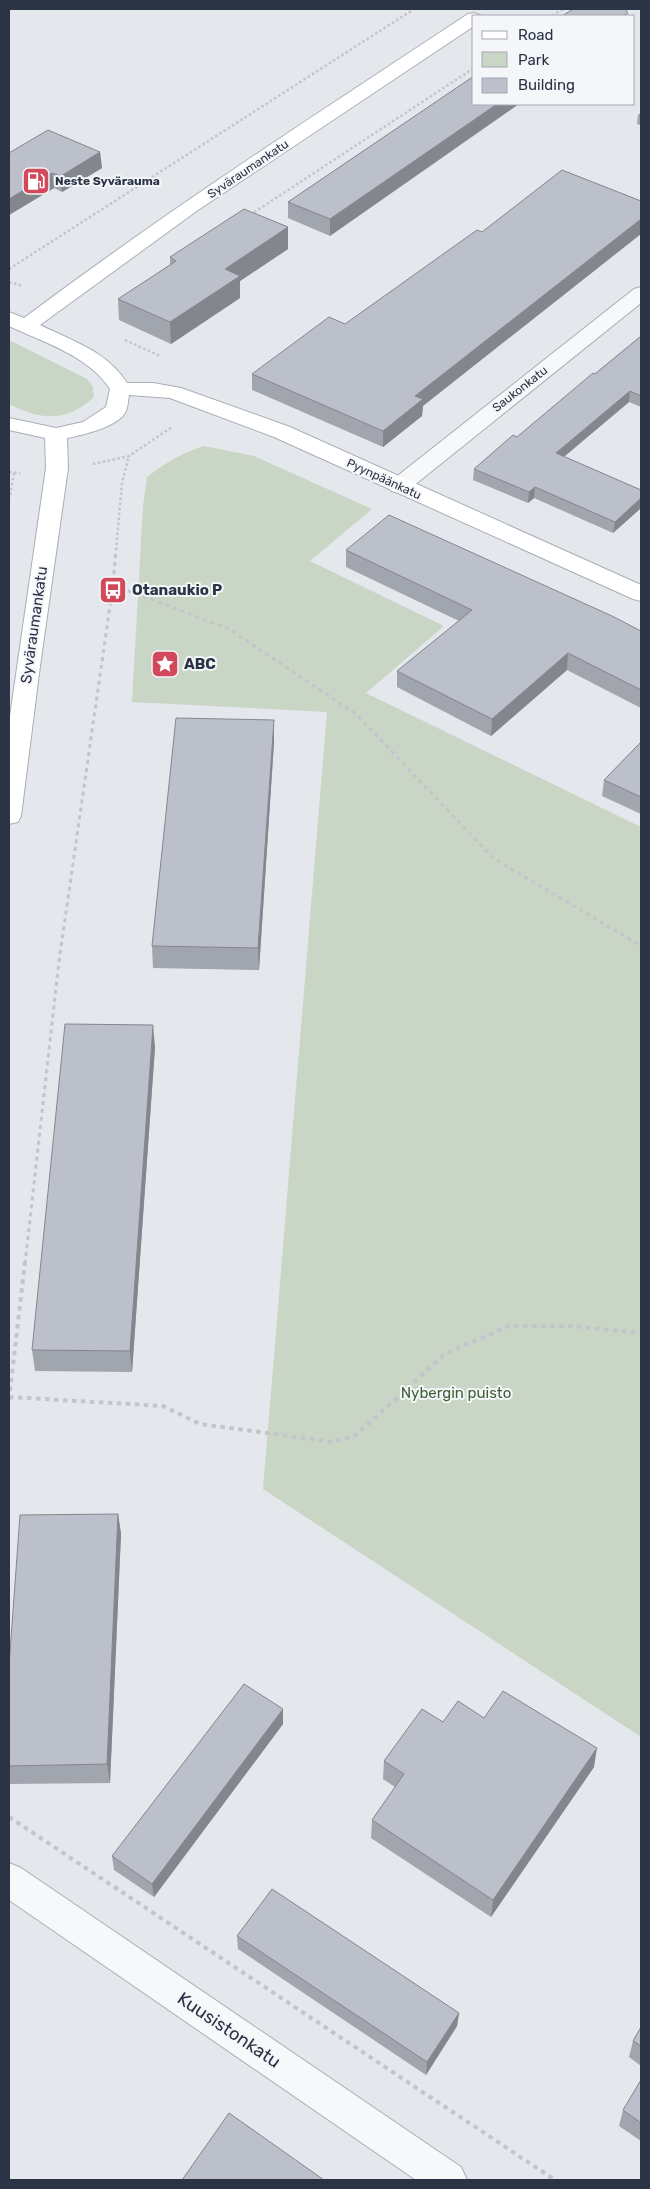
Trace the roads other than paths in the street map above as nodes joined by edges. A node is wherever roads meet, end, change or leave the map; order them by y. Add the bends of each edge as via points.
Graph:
1 (472, 19) edge
2 (641, 293) edge
3 (18, 322) edge
4 (120, 389) junction
5 (9, 424) edge
6 (56, 434) junction
7 (399, 486) junction
8 (641, 594) edge
9 (9, 816) edge
10 (9, 1880) edge
11 (448, 2180) edge

1 - 3 main road, Syväraumankatu via 214,191 58,300
2 - 7 street, Saukonkatu
3 - 4 main road via 94,359 110,373
4 - 6 main road via 116,410 90,427
4 - 7 main road, Pyynpäänkatu via 174,392 282,432
5 - 6 main road
6 - 9 main road, Syväraumankatu via 57,468
7 - 8 main road, Pyynpäänkatu
10 - 11 street, Kuusistonkatu

